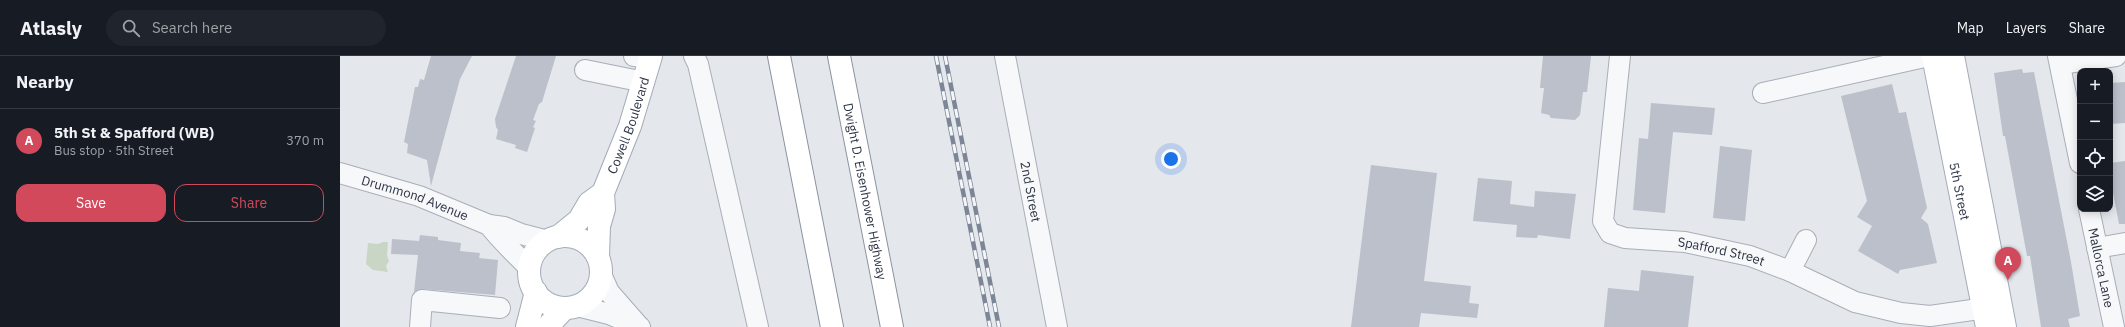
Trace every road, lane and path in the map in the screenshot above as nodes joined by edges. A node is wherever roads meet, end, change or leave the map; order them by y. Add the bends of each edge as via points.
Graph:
1 (694, 56) edge
2 (779, 56) edge
3 (839, 56) edge
4 (1004, 56) edge
5 (1620, 56) edge
6 (1929, 56) edge
7 (1933, 56) edge
8 (1953, 56) edge
9 (2116, 56) edge
10 (645, 57) edge
11 (2059, 60) edge
12 (585, 70) dead end
13 (644, 82) junction
14 (1763, 93) dead end
15 (2077, 148) edge
16 (340, 173) edge
17 (603, 193) junction
18 (2091, 212) edge
19 (489, 225) junction
20 (553, 239) junction
21 (1806, 240) dead end
22 (2125, 244) edge
23 (2098, 248) junction
24 (599, 265) junction
25 (530, 269) junction
26 (1790, 271) junction
27 (536, 292) junction
28 (571, 307) junction
29 (500, 308) dead end
30 (1990, 314) edge
31 (420, 327) edge
32 (527, 327) edge
33 (547, 327) edge
34 (640, 327) edge
35 (758, 327) edge
36 (832, 327) edge
37 (892, 327) edge
38 (1058, 327) edge
39 (2005, 327) edge
40 (2114, 327) edge

1 - 35 street via 700,72
2 - 36 main road
3 - 37 main road, Dwight D. Eisenhower Highway
4 - 38 street, 2nd Street
5 - 26 street, Spafford Street via 1603,221 1610,233 1625,238 1686,242 1718,248 1750,256
6 - 14 street
7 - 30 main road, 5th Street
8 - 30 main road, 5th Street
9 - 11 street
10 - 13 main road, Cowell Boulevard
11 - 15 street
12 - 13 street
13 - 17 main road, Cowell Boulevard via 630,126
16 - 19 street, Drummond Avenue via 419,196
17 - 20 main road, Cowell Boulevard via 589,203 579,220
17 - 24 main road, Cowell Boulevard via 604,209 599,226
18 - 23 street, Mallorca Lane
19 - 20 street, Drummond Avenue
19 - 25 street, Drummond Avenue
20 - 24 main road via 570,236 582,240 591,247
20 - 25 main road via 538,248
21 - 26 street
22 - 23 street
23 - 40 street, Mallorca Lane
24 - 28 main road via 595,291 587,300
24 - 34 street via 609,292
25 - 27 main road via 531,281
26 - 30 street, Spafford Street via 1854,302 1901,313 1930,316
27 - 28 main road via 554,306
27 - 32 main road
28 - 33 main road
28 - 34 street via 603,312
29 - 31 street via 422,300
30 - 39 main road, 5th Street

